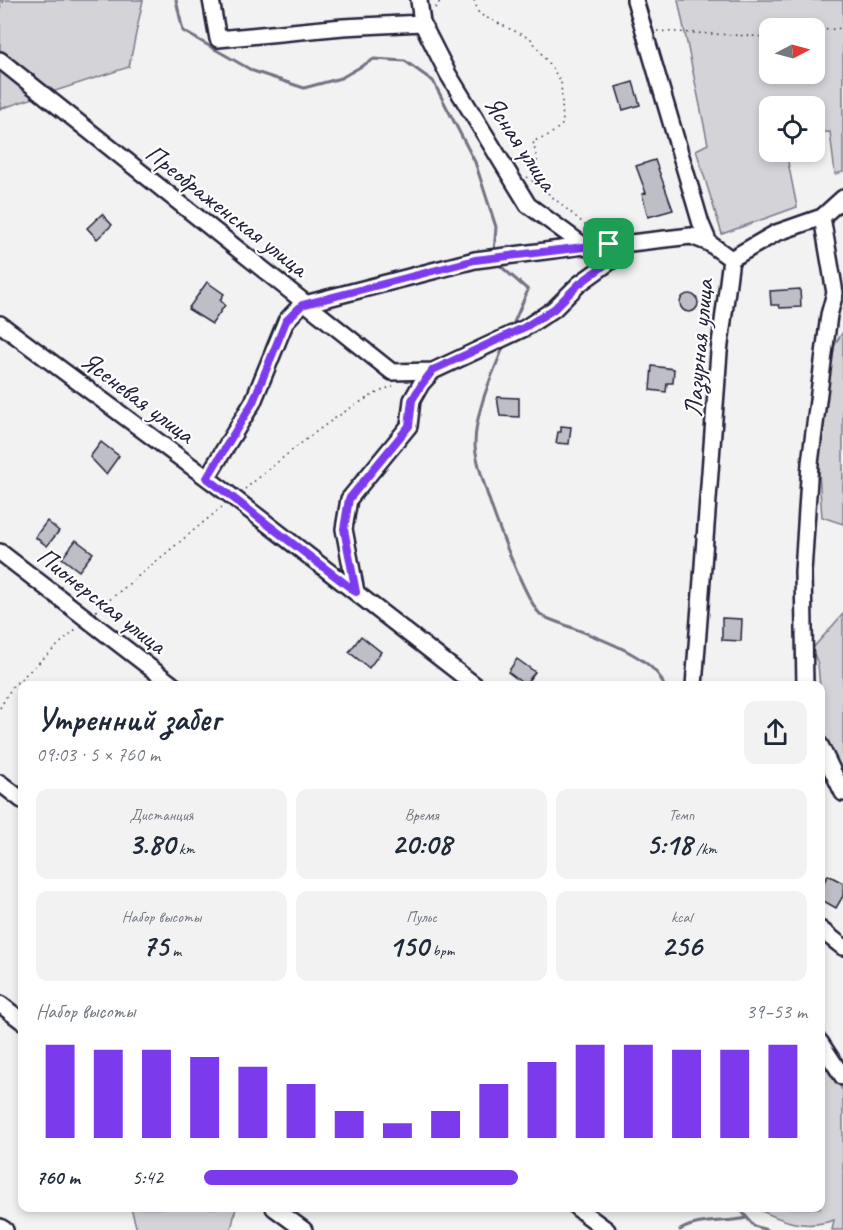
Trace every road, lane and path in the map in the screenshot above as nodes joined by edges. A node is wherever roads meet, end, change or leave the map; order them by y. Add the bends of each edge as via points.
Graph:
1 (4, 0) edge
2 (212, 0) edge
3 (419, 0) edge
4 (474, 0) edge
5 (634, 0) edge
6 (0, 8) edge
7 (422, 23) junction
8 (843, 28) edge
9 (644, 30) junction
10 (825, 30) edge
11 (759, 36) edge
12 (0, 60) edge
13 (843, 198) edge
14 (822, 217) junction
15 (709, 243) junction
16 (609, 244) junction
17 (584, 246) junction
18 (731, 259) junction
19 (307, 304) junction
20 (0, 324) edge
21 (433, 370) junction
22 (393, 386) dead end
23 (207, 478) junction
24 (234, 498) junction
25 (0, 552) edge
26 (356, 592) junction
27 (87, 619) junction
28 (19, 681) edge
29 (168, 681) edge
30 (470, 681) edge
31 (694, 681) edge
32 (805, 681) edge
33 (18, 682) edge
34 (0, 708) edge
35 (825, 755) edge
36 (0, 783) edge
37 (843, 793) edge
38 (18, 797) edge
39 (825, 933) edge
40 (843, 947) edge
41 (0, 1004) edge
42 (18, 1018) edge
43 (825, 1050) edge
44 (843, 1077) edge
45 (279, 1212) edge
46 (597, 1213) edge
47 (0, 1227) edge
48 (5, 1230) edge
49 (304, 1230) edge
50 (607, 1230) edge

1 - 6 path
2 - 7 street via 218,39
3 - 7 street, Ясная улица
4 - 16 path via 478,14 531,39 561,81 563,124 547,137 532,141 543,189
5 - 9 street, Лазурная улица
7 - 17 street, Ясная улица via 448,74 528,204
8 - 10 path
9 - 11 path
9 - 15 street, Лазурная улица
12 - 19 street, Преображенская улица
13 - 14 street
14 - 18 street via 776,233
14 - 32 street via 835,293 810,463 803,572
15 - 16 street via 691,236
15 - 18 street, Лазурная улица
16 - 17 street
16 - 21 street via 610,261 554,309 525,327
17 - 19 street via 475,260
18 - 31 street, Лазурная улица via 718,352
19 - 21 street, Преображенская улица via 392,372
19 - 23 street via 286,321 253,402
20 - 23 street, Ясеневая улица
21 - 26 street via 412,400 409,426 349,499 344,529
22 - 24 path via 373,393
23 - 24 street, Ясеневая улица
24 - 26 street, Ясеневая улица
24 - 27 path
25 - 27 street, Пионерская улица
26 - 30 street, Ясеневая улица
27 - 28 path
27 - 29 street, Пионерская улица
33 - 34 path
35 - 37 street
36 - 38 street
39 - 40 street
41 - 42 street
43 - 44 street
45 - 49 street
46 - 50 street
47 - 48 street

